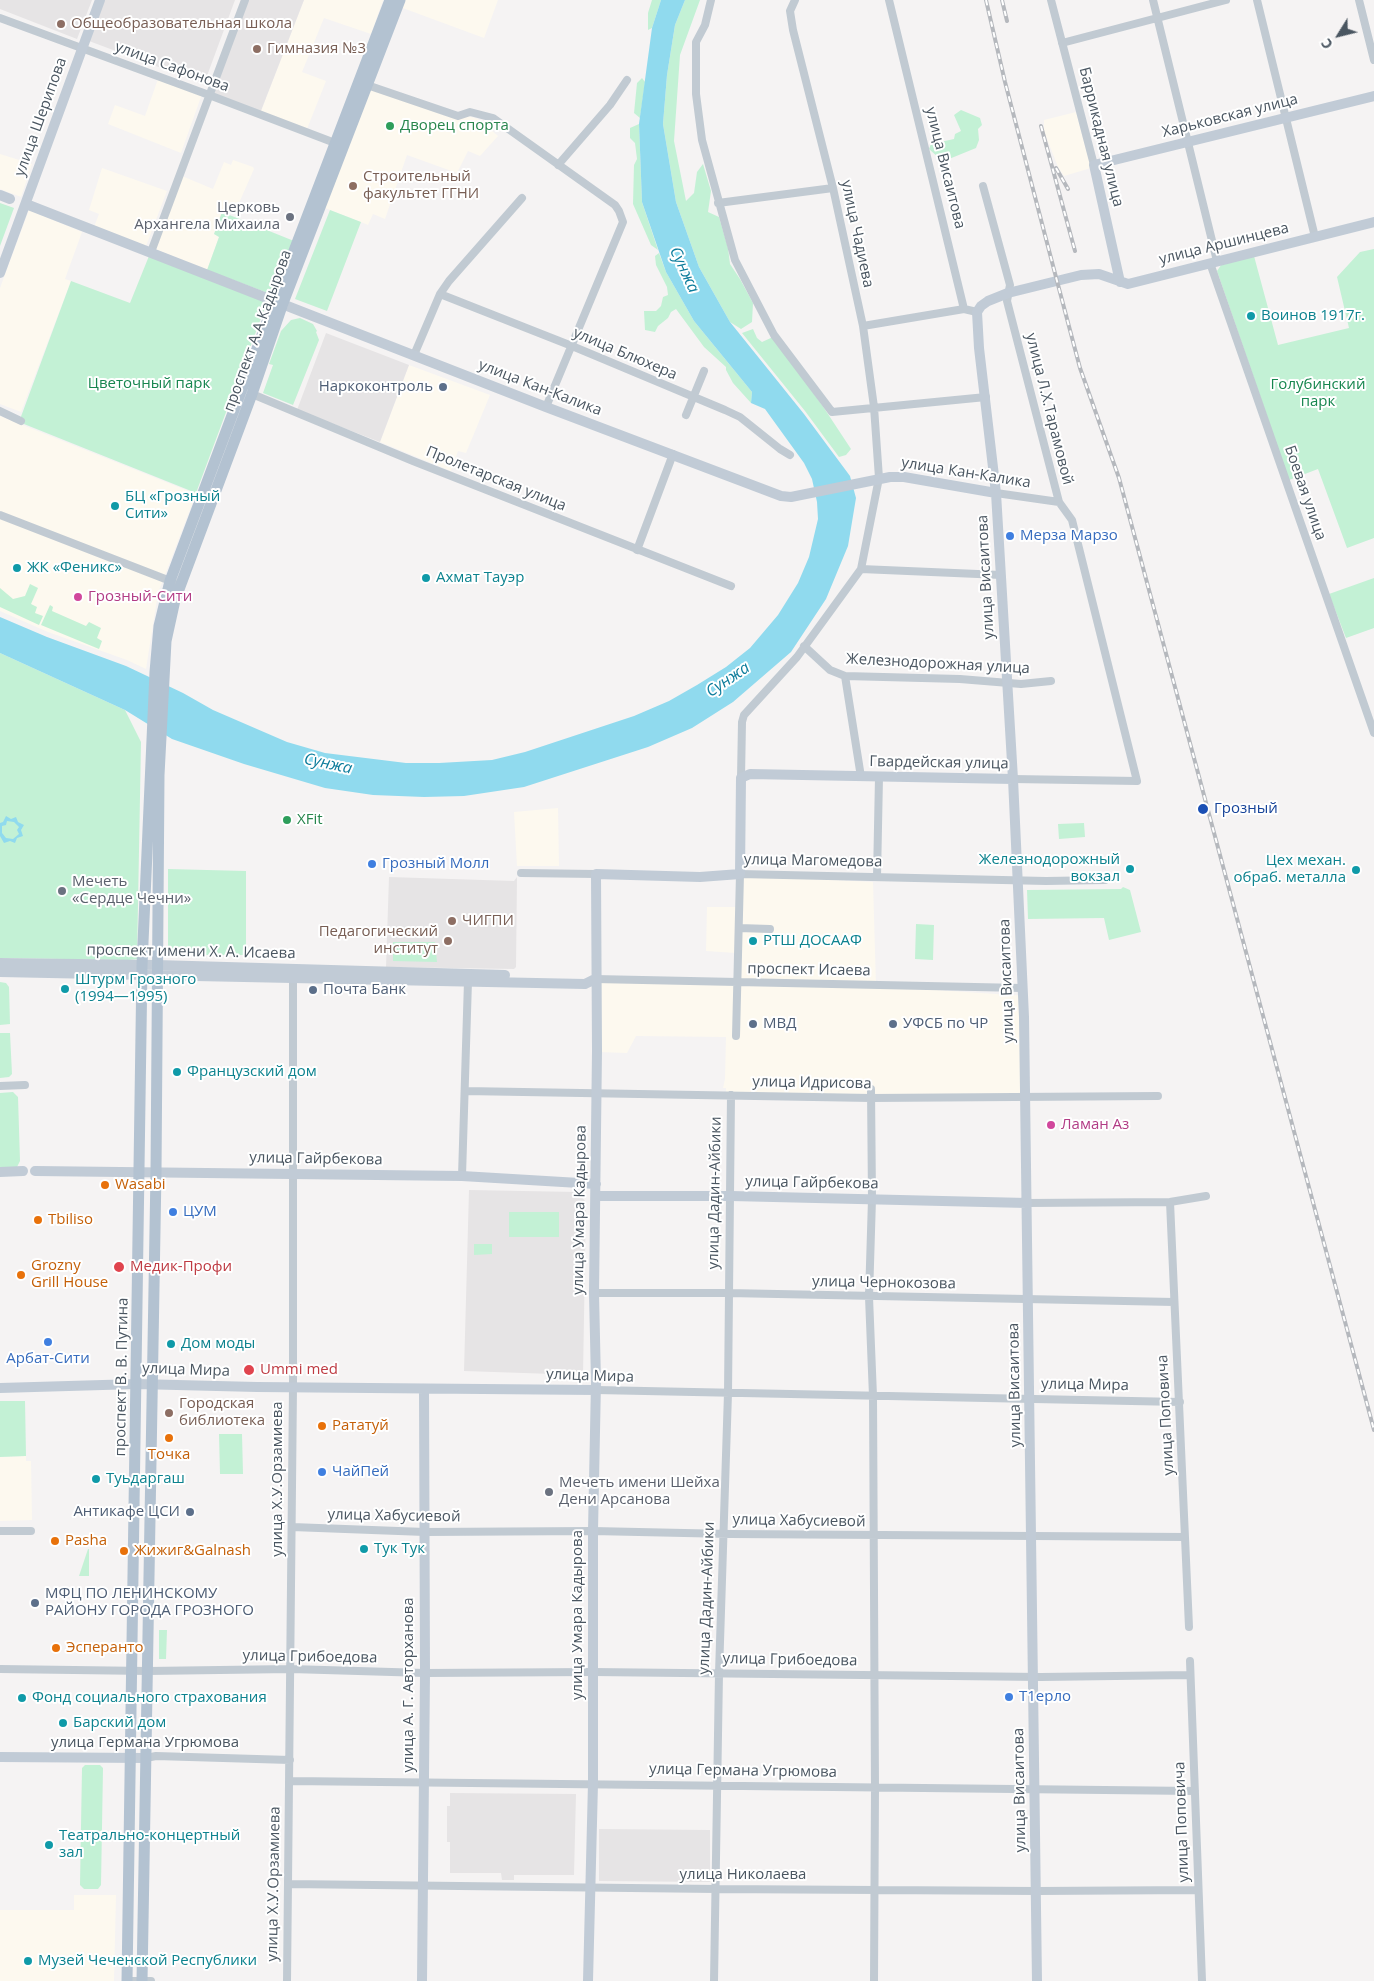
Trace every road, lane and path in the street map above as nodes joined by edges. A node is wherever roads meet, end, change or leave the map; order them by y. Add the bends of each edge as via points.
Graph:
1 (100, 0) edge
2 (245, 0) edge
3 (390, 0) edge
4 (400, 0) edge
5 (711, 0) edge
6 (795, 0) edge
7 (889, 0) edge
8 (1051, 0) edge
9 (1153, 0) edge
10 (1226, 0) edge
11 (1257, 0) edge
12 (1360, 0) edge
13 (0, 18) edge
14 (1158, 19) junction
15 (1062, 43) junction
16 (82, 49) junction
17 (1374, 60) edge
18 (627, 80) dead end
19 (368, 85) junction
20 (209, 95) junction
21 (1374, 96) edge
22 (1286, 118) junction
23 (1188, 142) junction
24 (335, 143) junction
25 (558, 165) junction
26 (1094, 165) junction
27 (983, 186) dead end
28 (833, 188) junction
29 (522, 198) dead end
30 (718, 203) junction
31 (26, 204) junction
32 (1374, 222) edge
33 (1315, 237) junction
34 (151, 252) junction
35 (1213, 262) junction
36 (0, 273) edge
37 (1120, 282) junction
38 (1008, 293) junction
39 (440, 294) junction
40 (279, 302) junction
41 (964, 309) junction
42 (977, 312) junction
43 (863, 326) junction
44 (572, 346) junction
45 (414, 355) junction
46 (704, 371) dead end
47 (252, 394) junction
48 (693, 397) junction
49 (986, 397) junction
50 (546, 407) junction
51 (874, 407) junction
52 (0, 411) edge
53 (686, 415) dead end
54 (21, 421) dead end
55 (672, 454) junction
56 (790, 455) dead end
57 (879, 478) junction
58 (996, 493) junction
59 (1059, 502) junction
60 (0, 515) edge
61 (637, 550) junction
62 (861, 569) junction
63 (1001, 576) junction
64 (176, 583) junction
65 (731, 586) dead end
66 (804, 646) junction
67 (844, 676) junction
68 (1051, 681) dead end
69 (1007, 683) junction
70 (1374, 733) edge
71 (156, 745) junction
72 (862, 777) junction
73 (879, 777) junction
74 (741, 778) junction
75 (1013, 779) junction
76 (1137, 781) joint
77 (521, 873) dead end
78 (596, 874) junction
79 (740, 874) junction
80 (877, 877) junction
81 (1018, 879) junction
82 (1105, 880) dead end
83 (739, 928) junction
84 (770, 929) dead end
85 (0, 962) edge
86 (142, 969) junction
87 (157, 970) junction
88 (0, 972) edge
89 (293, 973) junction
90 (595, 980) junction
91 (468, 981) junction
92 (738, 982) junction
93 (1022, 988) junction
94 (736, 1036) dead end
95 (25, 1085) dead end
96 (0, 1086) edge
97 (465, 1091) junction
98 (596, 1093) junction
99 (871, 1094) junction
100 (732, 1095) junction
101 (1158, 1096) dead end
102 (1025, 1097) junction
103 (23, 1171) dead end
104 (35, 1171) dead end
105 (0, 1172) edge
106 (140, 1172) junction
107 (156, 1172) junction
108 (292, 1174) junction
109 (462, 1176) junction
110 (596, 1184) junction
111 (596, 1196) junction
112 (731, 1196) junction
113 (1206, 1196) dead end
114 (872, 1199) junction
115 (1170, 1202) junction
116 (1027, 1203) junction
117 (594, 1293) junction
118 (728, 1293) junction
119 (869, 1297) junction
120 (1029, 1298) junction
121 (1174, 1302) junction
122 (137, 1384) junction
123 (153, 1385) junction
124 (293, 1387) junction
125 (0, 1388) edge
126 (424, 1389) junction
127 (596, 1390) junction
128 (728, 1393) junction
129 (872, 1396) junction
130 (1030, 1399) junction
131 (1180, 1402) junction
132 (292, 1527) junction
133 (30, 1530) dead end
134 (0, 1531) edge
135 (593, 1531) junction
136 (425, 1532) junction
137 (723, 1534) junction
138 (873, 1535) junction
139 (1031, 1536) junction
140 (1186, 1537) junction
141 (1189, 1627) dead end
142 (1190, 1662) dead end
143 (0, 1669) edge
144 (291, 1669) junction
145 (132, 1671) junction
146 (148, 1671) junction
147 (593, 1672) junction
148 (425, 1673) junction
149 (719, 1673) junction
150 (874, 1675) junction
151 (1190, 1675) junction
152 (1033, 1676) junction
153 (0, 1757) edge
154 (131, 1758) junction
155 (146, 1758) junction
156 (290, 1760) junction
157 (290, 1780) junction
158 (424, 1782) junction
159 (593, 1783) junction
160 (718, 1785) junction
161 (875, 1788) junction
162 (1035, 1790) junction
163 (1195, 1791) junction
164 (288, 1884) junction
165 (423, 1884) junction
166 (590, 1887) junction
167 (716, 1889) junction
168 (875, 1889) junction
169 (1198, 1890) junction
170 (1037, 1891) junction
171 (127, 1981) edge
172 (142, 1981) edge
173 (151, 1981) edge
174 (287, 1981) edge
175 (422, 1981) edge
176 (588, 1981) edge
177 (714, 1981) edge
178 (874, 1981) edge
179 (1037, 1981) edge
180 (1202, 1981) edge

1 - 16 main road, улица Шерипова
2 - 20 street
3 - 24 main road, проспект А.А.Кадырова
4 - 19 main road, проспект А.А.Кадырова
5 - 30 street via 705,25 696,42 696,94 702,140
6 - 28 street, улица Чадиева via 790,10 793,30
7 - 41 street, улица Висаитова
8 - 15 street, Баррикадная улица
9 - 14 street, Боевая улица
10 - 14 street
11 - 22 street
12 - 17 street
13 - 16 street, улица Сафонова
14 - 15 street
14 - 23 street, Боевая улица
15 - 26 street, Баррикадная улица
16 - 20 street, улица Сафонова
16 - 31 main road, улица Шерипова
18 - 25 street via 610,105
19 - 25 street via 458,116 470,112 493,118
19 - 40 main road, проспект А.А.Кадырова
20 - 24 street, улица Сафонова
20 - 34 street
21 - 22 main road, Харьковская улица
22 - 23 main road, Харьковская улица
22 - 33 street
23 - 26 main road, Харьковская улица
23 - 35 street, Боевая улица
24 - 40 main road, проспект А.А.Кадырова
25 - 44 street via 615,205 623,222
26 - 37 main road, Баррикадная улица
27 - 38 street, улица Л.Х.Тарамовой via 1010,285
28 - 30 street
28 - 43 street, улица Чадиева
29 - 39 street
30 - 51 street via 735,260 774,336 832,412
31 - 34 main road, улица Кан-Калика
31 - 36 main road, улица Шерипова
32 - 33 main road, улица Аршинцева
33 - 35 main road, улица Аршинцева
34 - 40 main road, улица Кан-Калика
35 - 37 main road, улица Аршинцева via 1138,282
35 - 70 street, Боевая улица
37 - 38 main road, улица Аршинцева via 1099,274 1081,275
38 - 42 main road, улица Аршинцева via 988,301
38 - 59 street, улица Л.Х.Тарамовой via 1007,300
39 - 44 street, улица Блюхера
39 - 45 street
40 - 45 main road, улица Кан-Калика
40 - 47 main road, проспект А.А.Кадырова
40 - 64 main road, проспект А.А.Кадырова
41 - 42 street
41 - 43 street
42 - 49 main road, улица Висаитова
43 - 51 street, улица Чадиева
44 - 48 street, улица Блюхера
44 - 50 street
45 - 50 main road, улица Кан-Калика
46 - 48 street
47 - 61 street, Пролетарская улица
47 - 64 main road, проспект А.А.Кадырова
48 - 53 street
48 - 56 street, улица Блюхера via 740,417
49 - 51 street
49 - 58 main road, улица Висаитова
50 - 55 main road, улица Кан-Калика
51 - 57 street, улица Чадиева
52 - 54 street
55 - 57 main road, улица Кан-Калика via 766,491 791,497
55 - 61 street
57 - 58 main road, улица Кан-Калика via 904,477
57 - 62 street
58 - 59 street, улица Кан-Калика
58 - 63 main road, улица Висаитова
59 - 76 street, улица Л.Х.Тарамовой via 1072,520
60 - 64 street
61 - 65 street, Пролетарская улица
62 - 63 street
62 - 66 street
63 - 69 main road, улица Висаитова
64 - 71 main road, проспект А.А.Кадырова via 159,626
66 - 67 street, Железнодорожная улица via 830,670
66 - 74 street via 744,715
67 - 69 street, Железнодорожная улица
67 - 72 street
68 - 69 street, Железнодорожная улица
69 - 75 main road, улица Висаитова
71 - 86 main road, проспект В. В. Путина
71 - 87 main road, проспект В. В. Путина
72 - 73 main road, Гвардейская улица
72 - 74 main road, Гвардейская улица via 760,773
73 - 75 main road, Гвардейская улица
73 - 80 street
74 - 79 main road
75 - 76 street, Гвардейская улица
75 - 81 main road, улица Висаитова
77 - 78 street, улица Магомедова
78 - 79 main road, улица Магомедова via 700,877
78 - 90 main road, улица Умара Кадырова
79 - 80 street, улица Магомедова
79 - 83 street
80 - 81 street, улица Магомедова
81 - 82 street, улица Магомедова
81 - 93 main road, улица Висаитова
83 - 84 street
83 - 92 street
85 - 86 main road, проспект имени Х. А. Исаева
86 - 87 main road, проспект имени Х. А. Исаева
86 - 88 main road, проспект имени Х. А. Исаева
86 - 106 main road, проспект В. В. Путина
87 - 89 main road, проспект имени Х. А. Исаева
87 - 107 main road, проспект В. В. Путина
89 - 90 main road, проспект имени Х. А. Исаева via 586,977
89 - 91 main road, проспект имени Х. А. Исаева
89 - 108 street, улица Х.У.Орзамиева
90 - 91 main road, проспект имени Х. А. Исаева via 586,984
90 - 92 street, проспект Исаева
90 - 98 main road, улица Умара Кадырова
91 - 97 street
92 - 93 street, проспект Исаева
92 - 94 street
93 - 102 main road, улица Висаитова
95 - 96 street
97 - 98 street, улица Идрисова
97 - 109 street
98 - 100 street, улица Идрисова
98 - 110 main road, улица Умара Кадырова
99 - 100 street, улица Идрисова
99 - 102 street, улица Идрисова
99 - 114 street
100 - 112 street, улица Дадин-Айбики
101 - 102 street, улица Идрисова
102 - 116 main road, улица Висаитова
103 - 105 main road
104 - 106 main road, улица Гайрбекова
106 - 107 main road, улица Гайрбекова
106 - 122 main road, проспект В. В. Путина
107 - 108 main road, улица Гайрбекова
107 - 123 main road, проспект В. В. Путина
108 - 109 main road, улица Гайрбекова
108 - 124 street, улица Х.У.Орзамиева
109 - 110 main road, улица Гайрбекова
110 - 111 main road, улица Умара Кадырова
111 - 112 main road, улица Гайрбекова
111 - 117 main road, улица Умара Кадырова
112 - 114 main road, улица Гайрбекова
112 - 118 street, улица Дадин-Айбики
113 - 115 street
114 - 116 main road, улица Гайрбекова
114 - 119 street
115 - 116 street
115 - 121 street, улица Поповича
116 - 120 main road, улица Висаитова
117 - 118 street, улица Чернокозова
117 - 127 main road, улица Умара Кадырова
118 - 119 street, улица Чернокозова
118 - 128 street, улица Дадин-Айбики
119 - 120 street, улица Чернокозова
119 - 129 street
120 - 121 street, улица Чернокозова
120 - 130 main road, улица Висаитова
121 - 131 street, улица Поповича
122 - 123 main road, улица Мира
122 - 125 main road, улица Мира
122 - 145 main road, проспект В. В. Путина
123 - 124 main road, улица Мира
123 - 146 main road, проспект В. В. Путина
124 - 126 main road, улица Мира
124 - 132 street, улица Х.У.Орзамиева
126 - 127 main road, улица Мира
126 - 136 main road, улица А. Г. Авторханова
127 - 128 street, улица Мира
127 - 135 main road, улица Умара Кадырова
128 - 129 street, улица Мира
128 - 137 street, улица Дадин-Айбики
129 - 130 street, улица Мира
129 - 138 street
130 - 131 street, улица Мира
130 - 139 main road, улица Висаитова
131 - 140 street, улица Поповича
132 - 136 street, улица Хабусиевой
132 - 144 street, улица Х.У.Орзамиева
133 - 134 street
135 - 136 street, улица Хабусиевой
135 - 137 street, улица Хабусиевой
135 - 147 main road, улица Умара Кадырова
136 - 148 main road, улица А. Г. Авторханова
137 - 138 street, улица Хабусиевой
137 - 149 street, улица Дадин-Айбики
138 - 139 street, улица Хабусиевой
138 - 150 street
139 - 140 street, улица Хабусиевой
139 - 152 main road, улица Висаитова
140 - 141 street, улица Поповича
142 - 151 street, улица Поповича
143 - 145 street, улица Грибоедова
144 - 146 street, улица Грибоедова
144 - 148 street, улица Грибоедова
144 - 156 street, улица Х.У.Орзамиева
145 - 146 street, улица Грибоедова
145 - 154 main road, проспект В. В. Путина
146 - 155 main road, проспект В. В. Путина
147 - 148 street, улица Грибоедова
147 - 149 street, улица Грибоедова
147 - 159 main road, улица Умара Кадырова
148 - 158 main road, улица А. Г. Авторханова
149 - 150 street, улица Грибоедова
149 - 160 street, улица Дадин-Айбики
150 - 152 street, улица Грибоедова
150 - 161 street
151 - 152 street, улица Грибоедова
151 - 163 street, улица Поповича
152 - 162 main road, улица Висаитова
153 - 154 main road, улица Германа Угрюмова
154 - 155 main road, улица Германа Угрюмова
154 - 171 main road, проспект В. В. Путина
155 - 156 street, улица Германа Угрюмова
155 - 172 main road, проспект В. В. Путина
156 - 157 street, улица Х.У.Орзамиева
157 - 158 street, улица Германа Угрюмова
157 - 164 street, улица Х.У.Орзамиева
158 - 159 street, улица Германа Угрюмова
158 - 165 main road, улица А. Г. Авторханова
159 - 160 street, улица Германа Угрюмова
159 - 166 main road, улица Умара Кадырова
160 - 161 street, улица Германа Угрюмова
160 - 167 street, улица Дадин-Айбики
161 - 162 street, улица Германа Угрюмова
161 - 168 street
162 - 163 street, улица Германа Угрюмова
162 - 170 main road, улица Висаитова
163 - 169 street, улица Поповича
164 - 165 street, улица Николаева
164 - 174 street, улица Х.У.Орзамиева
165 - 166 street, улица Николаева
165 - 175 main road, улица А. Г. Авторханова
166 - 167 street, улица Николаева
166 - 176 main road, улица Умара Кадырова
167 - 168 street, улица Николаева
167 - 177 street, улица Дадин-Айбики
168 - 170 street, улица Николаева
168 - 178 street
169 - 170 street, улица Николаева
169 - 180 street, улица Поповича
170 - 179 main road, улица Висаитова
171 - 172 street
172 - 173 street

